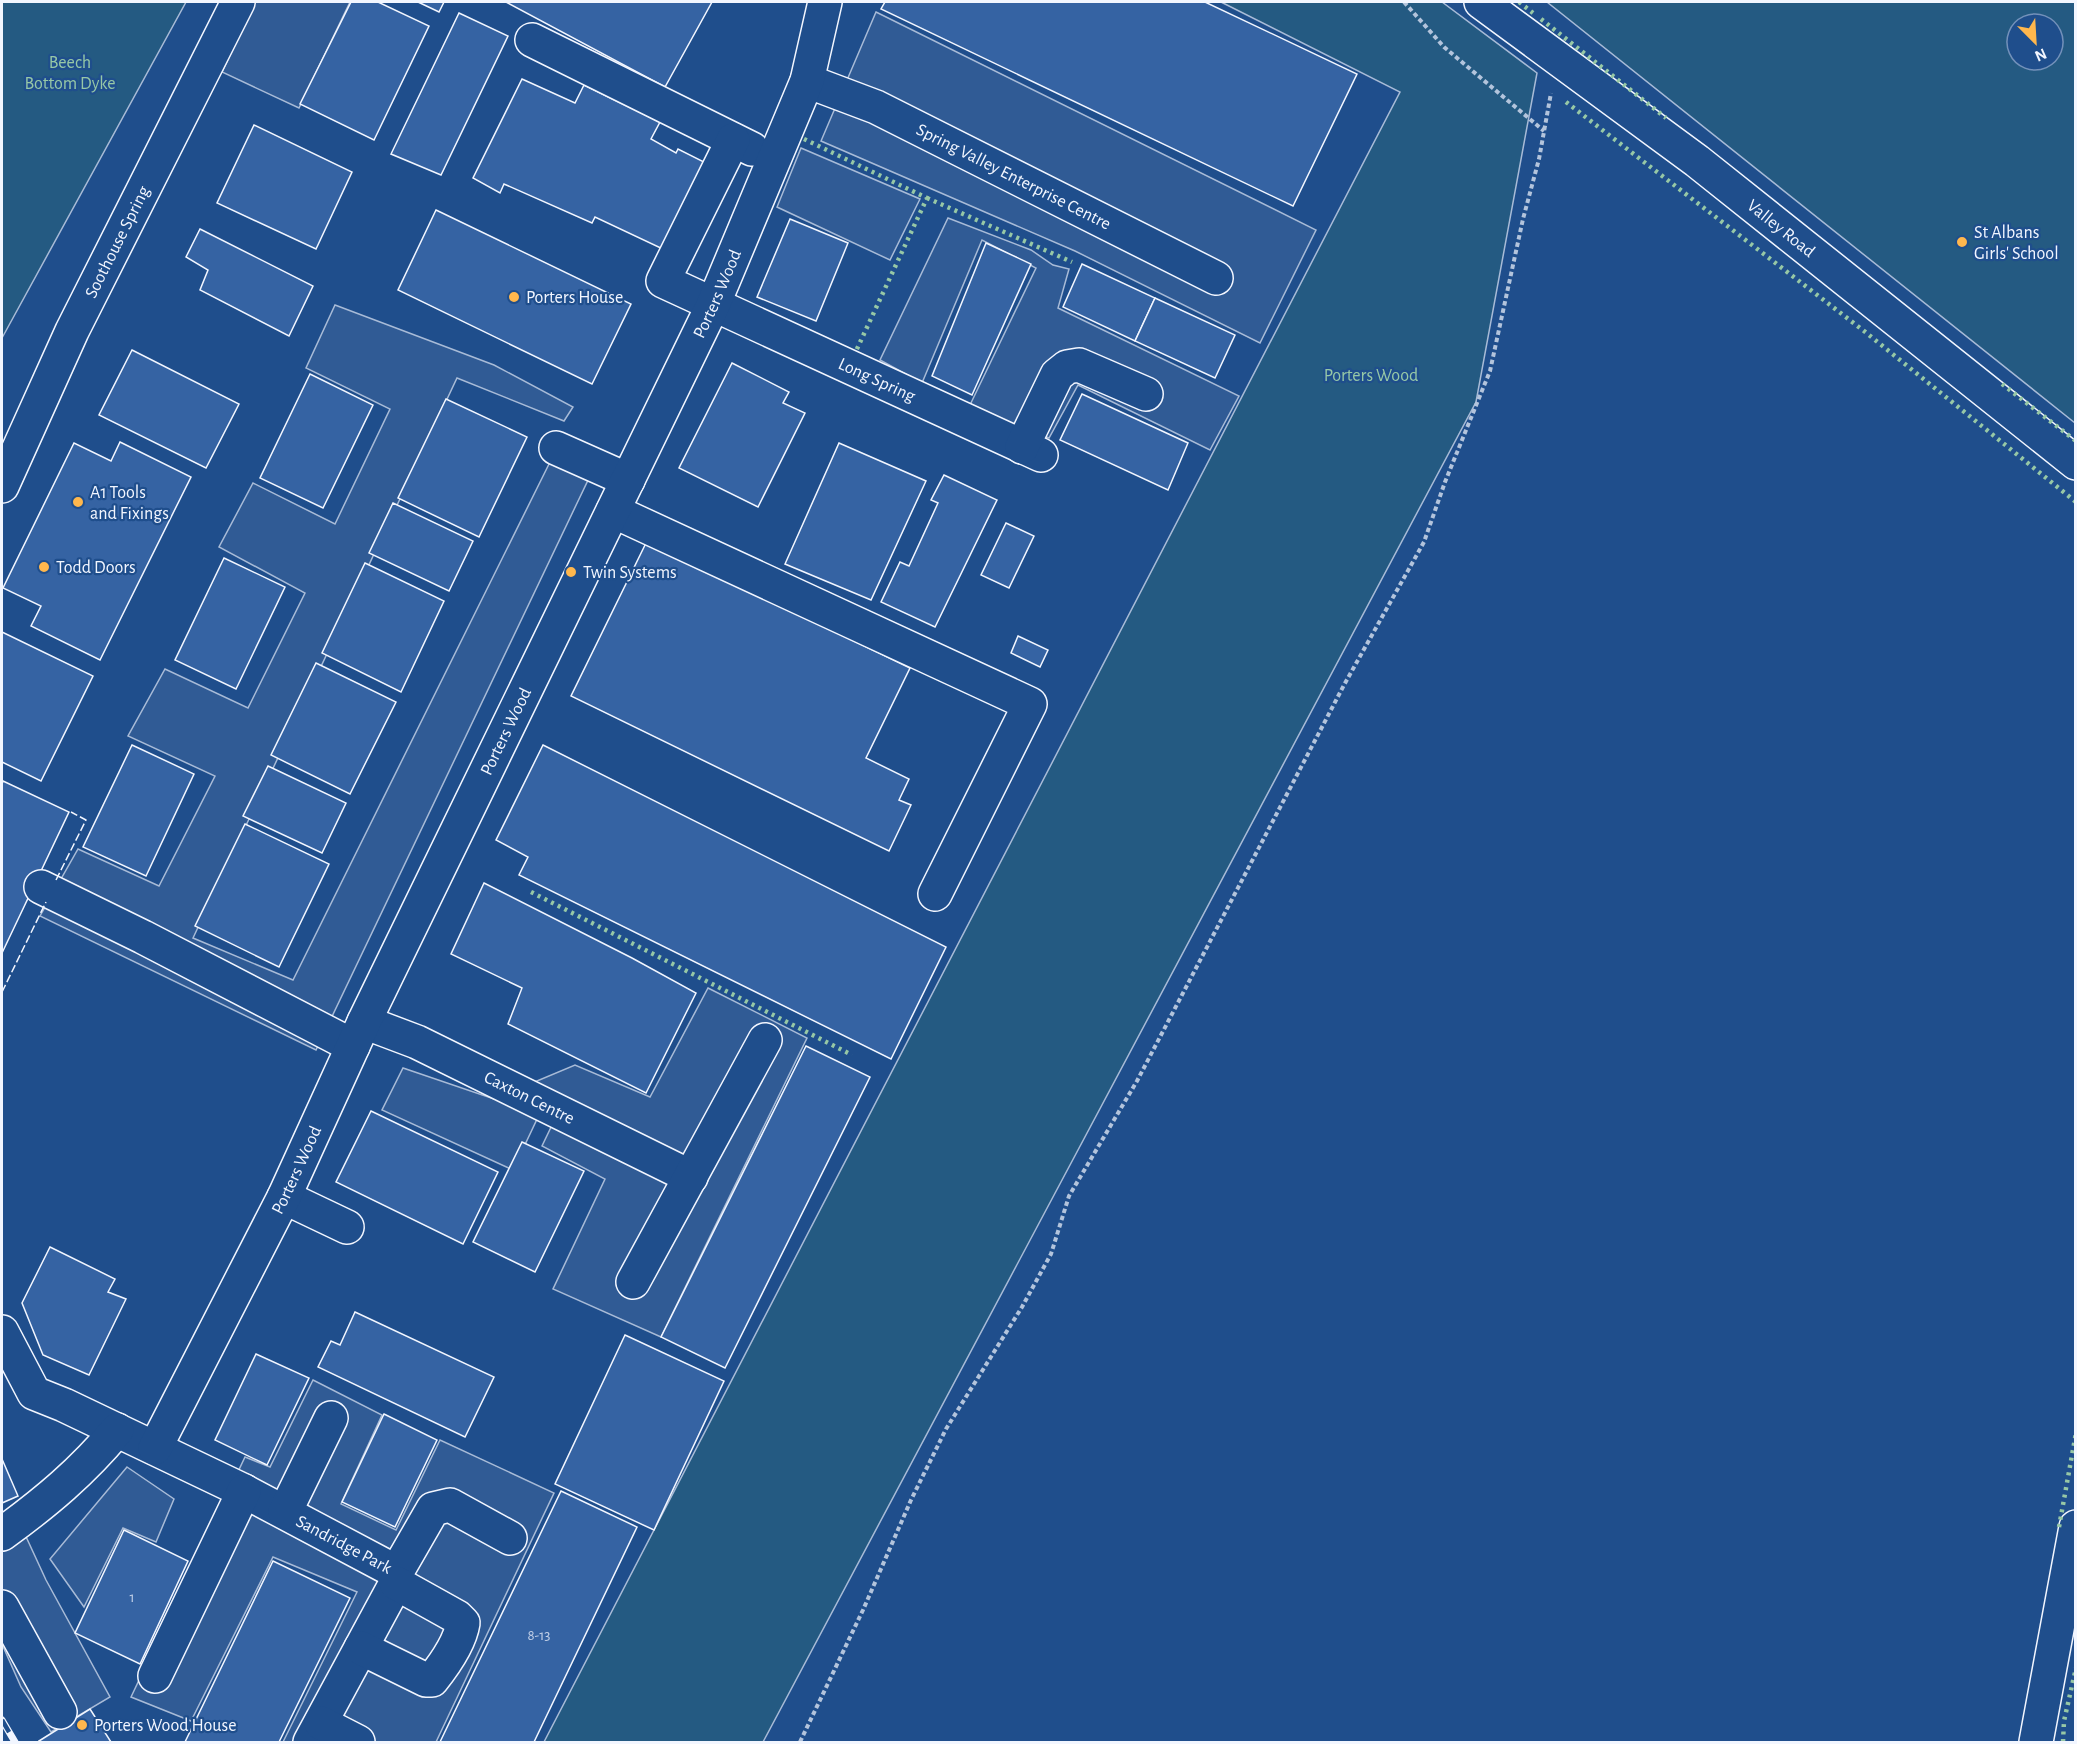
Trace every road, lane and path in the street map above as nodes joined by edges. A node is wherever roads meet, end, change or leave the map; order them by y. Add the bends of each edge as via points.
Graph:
1 (238, 2) edge
2 (825, 2) edge
3 (1404, 2) edge
4 (1481, 2) edge
5 (532, 40) dead end
6 (1554, 56) junction
7 (807, 81) junction
8 (1545, 131) junction
9 (733, 140) junction
10 (775, 161) junction
11 (1216, 278) dead end
12 (713, 305) junction
13 (1146, 393) dead end
14 (556, 448) dead end
15 (2076, 463) edge
16 (628, 480) junction
17 (2, 486) edge
18 (613, 511) junction
19 (41, 887) dead end
20 (935, 894) dead end
21 (359, 1034) junction
22 (765, 1040) dead end
23 (691, 1177) junction
24 (284, 1197) junction
25 (347, 1227) dead end
26 (633, 1282) dead end
27 (2, 1332) edge
28 (331, 1418) dead end
29 (117, 1430) junction
30 (155, 1448) junction
31 (244, 1491) junction
32 (285, 1512) junction
33 (2076, 1527) edge
34 (2, 1534) edge
35 (510, 1538) dead end
36 (395, 1579) junction
37 (2, 1607) edge
38 (360, 1648) junction
39 (155, 1676) dead end
40 (60, 1712) dead end
41 (315, 1733) edge
42 (358, 1743) edge
43 (800, 1743) edge
44 (2036, 1743) edge

1 - 17 street, Soothouse Spring via 72,331
2 - 7 street, Porters Wood
3 - 8 path via 1444,47
4 - 6 street, Valley Road
5 - 9 street
6 - 8 path
6 - 15 street, Valley Road via 1697,161
7 - 10 street, Porters Wood
7 - 11 street, Spring Valley Enterprise Centre via 876,107
8 - 43 path via 1490,371 1424,542 1339,695 1137,1081 1069,1196 1051,1254 946,1429
9 - 10 street
9 - 12 street, Long Spring via 663,281
10 - 12 street, Porters Wood
12 - 13 street, Long Spring via 1032,451 1058,375 1067,367 1079,365
12 - 16 street, Porters Wood
14 - 16 street
16 - 18 street, Porters Wood
18 - 20 street via 1030,704
18 - 21 street, Porters Wood
19 - 21 street, Caxton Centre via 281,1009
21 - 23 street, Caxton Centre via 417,1042
21 - 24 street, Porters Wood
22 - 23 street
23 - 26 street
24 - 25 street
24 - 30 street, Porters Wood
27 - 29 street, Sandridge Park via 34,1393
28 - 32 street
29 - 30 street, Sandridge Park
29 - 34 street via 92,1460
30 - 31 street, Sandridge Park
31 - 32 street, Sandridge Park
31 - 39 street
32 - 36 street, Sandridge Park via 389,1568
33 - 44 street
35 - 36 street via 450,1504 441,1506 433,1509
36 - 38 street, Sandridge Park
36 - 38 street via 457,1617 463,1623 461,1632 432,1680
37 - 40 street
38 - 41 street, Sandridge Park
41 - 42 street

